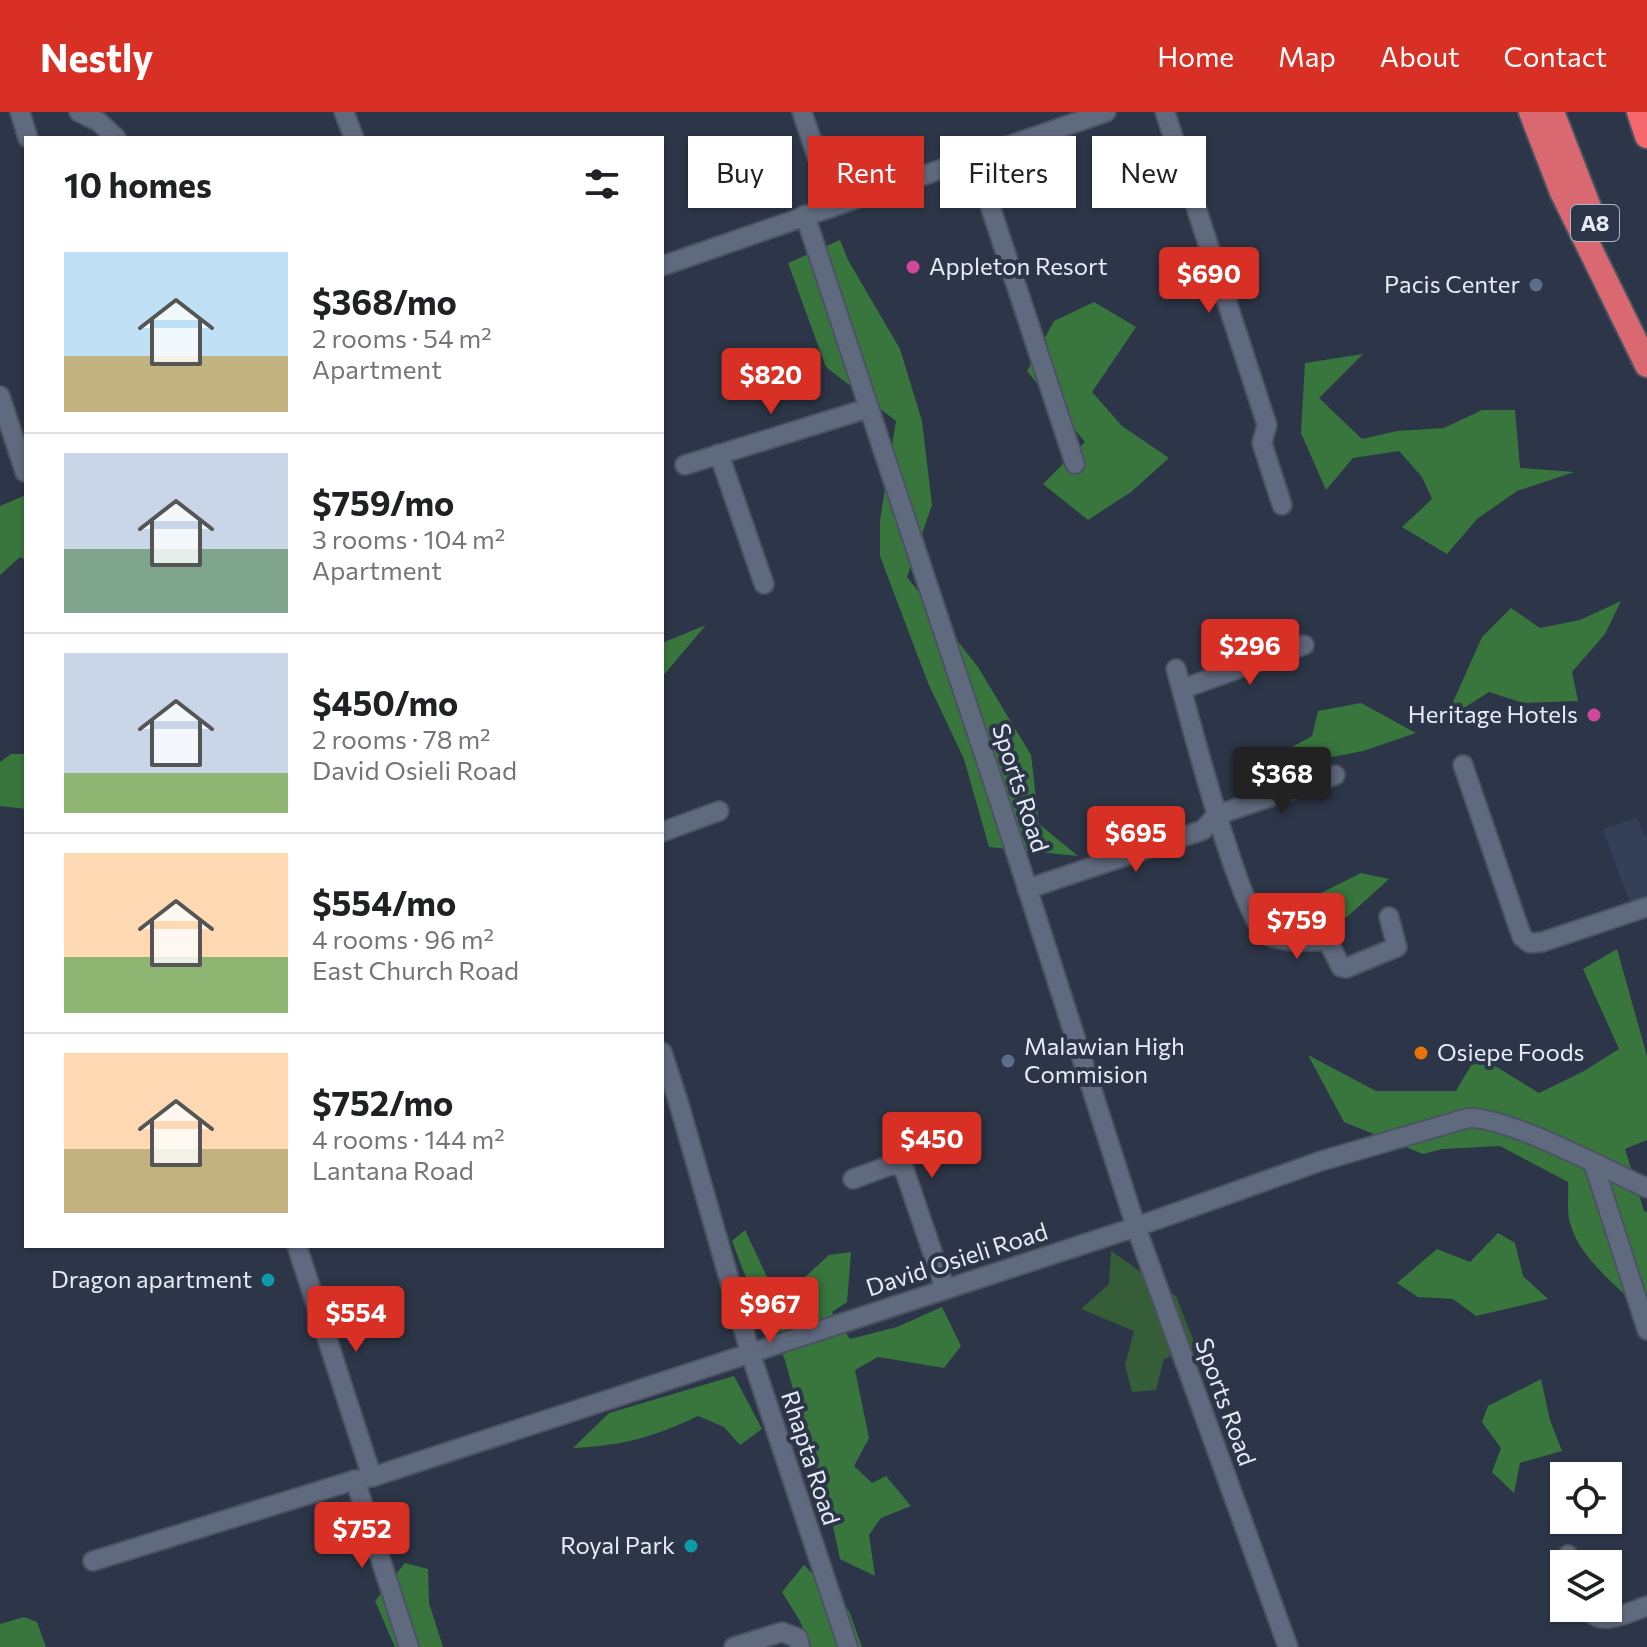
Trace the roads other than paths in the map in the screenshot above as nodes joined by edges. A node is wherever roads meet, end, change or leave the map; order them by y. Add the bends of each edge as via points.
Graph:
1 (20, 112) edge
2 (79, 112) edge
3 (344, 112) edge
4 (802, 112) edge
5 (1106, 112) edge
6 (1165, 112) edge
7 (1531, 112) edge
8 (1552, 112) edge
9 (1639, 112) edge
10 (27, 136) edge
11 (114, 136) edge
12 (353, 136) edge
13 (810, 136) edge
14 (1036, 136) edge
15 (1647, 136) edge
16 (828, 208) edge
17 (991, 208) edge
18 (805, 215) junction
19 (664, 265) edge
20 (1647, 330) edge
21 (1647, 365) edge
22 (0, 396) edge
23 (869, 408) junction
24 (719, 454) junction
25 (1075, 464) dead end
26 (685, 465) dead end
27 (24, 469) edge
28 (1282, 505) dead end
29 (764, 584) dead end
30 (1304, 645) dead end
31 (1176, 669) dead end
32 (1182, 689) junction
33 (1463, 765) dead end
34 (1335, 775) dead end
35 (719, 811) dead end
36 (1217, 815) junction
37 (664, 831) edge
38 (1027, 889) junction
39 (1647, 907) edge
40 (1389, 917) dead end
41 (664, 1058) edge
42 (1594, 1165) junction
43 (853, 1179) dead end
44 (1647, 1188) edge
45 (1136, 1227) junction
46 (298, 1248) edge
47 (945, 1289) junction
48 (1647, 1330) edge
49 (750, 1352) junction
50 (363, 1478) junction
51 (93, 1561) dead end
52 (1647, 1606) edge
53 (1622, 1613) edge
54 (409, 1647) edge
55 (734, 1647) edge
56 (800, 1647) edge
57 (848, 1647) edge
58 (1288, 1647) edge

1 - 10 street
2 - 11 street
3 - 12 street
4 - 13 street
5 - 14 street
6 - 28 street via 1267,425 1262,443
7 - 21 highway via 1562,192
8 - 20 highway, A8 via 1579,187
9 - 15 highway
16 - 18 street
17 - 25 street
18 - 19 street
18 - 23 street, Sports Road
22 - 27 street
23 - 24 street
23 - 38 street, Sports Road
24 - 26 street
24 - 29 street
30 - 32 street
31 - 32 street
32 - 36 street
33 - 39 street via 1522,937 1542,942
34 - 36 street
35 - 37 street
36 - 38 street via 1203,830
36 - 40 street via 1250,909 1269,936 1328,941 1346,968 1397,947
38 - 45 street, Sports Road
41 - 49 street, Rhapta Road
42 - 44 street, David Osieli Road
42 - 45 street, David Osieli Road via 1489,1120 1468,1118 1321,1161
42 - 48 street
43 - 47 street via 894,1164 904,1169
45 - 47 street, David Osieli Road
45 - 58 street, Sports Road
46 - 50 street
47 - 49 street, David Osieli Road
49 - 50 street, David Osieli Road
49 - 57 street, Rhapta Road
50 - 51 street, David Osieli Road
50 - 54 street
52 - 53 street
55 - 56 street via 782,1632 798,1638

